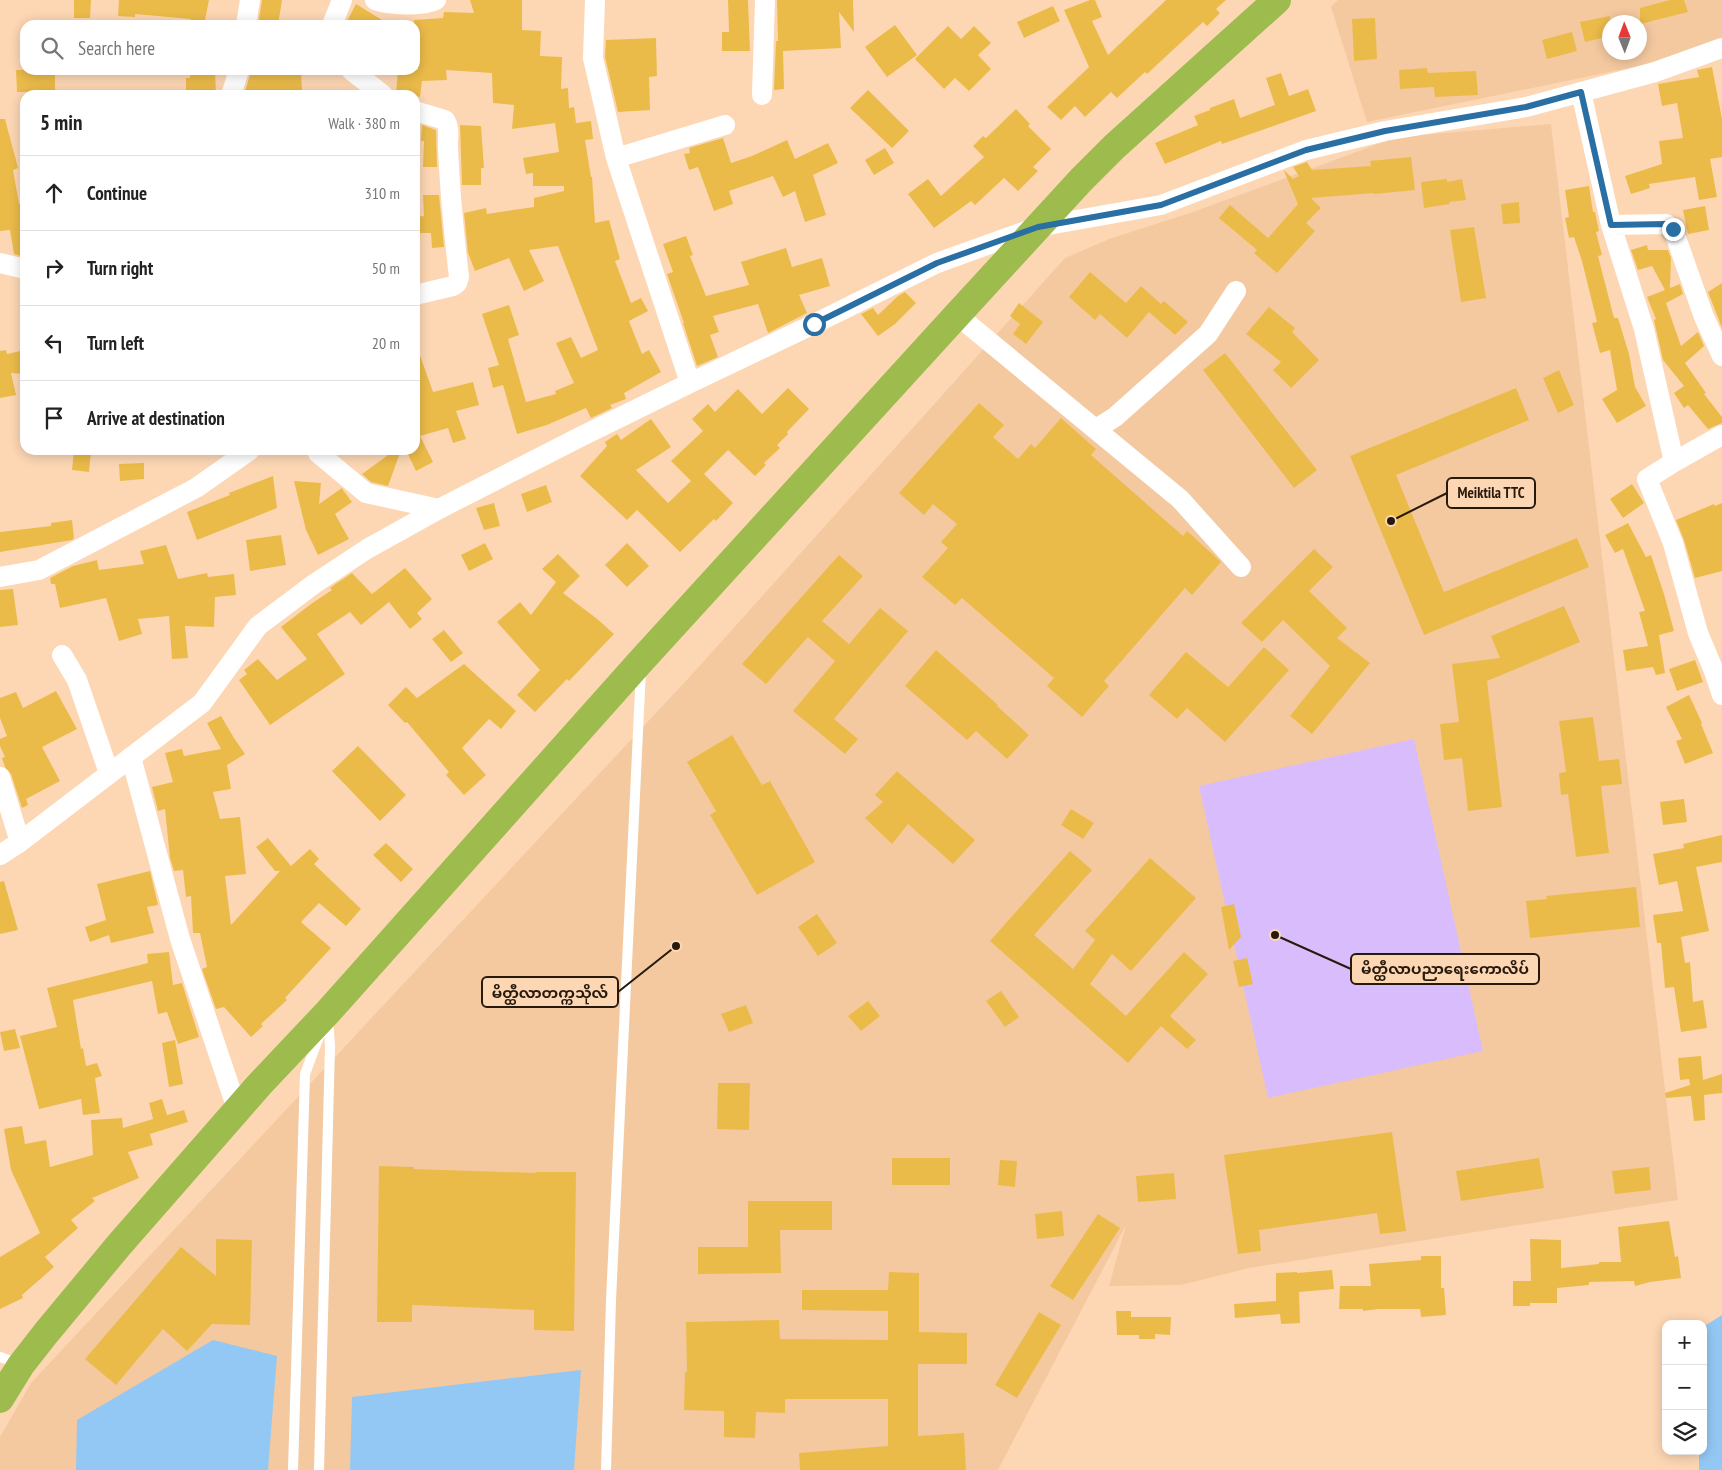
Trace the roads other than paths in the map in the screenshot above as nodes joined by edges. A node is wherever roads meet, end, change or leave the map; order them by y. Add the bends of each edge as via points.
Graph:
1 (250, 0) edge
2 (342, 0) edge
3 (374, 0) edge
4 (436, 0) edge
5 (595, 0) edge
6 (765, 0) edge
7 (1277, 0) edge
8 (247, 20) edge
9 (334, 20) edge
10 (1722, 48) edge
11 (237, 75) edge
12 (357, 75) edge
13 (233, 90) edge
14 (377, 90) edge
15 (1581, 92) junction
16 (762, 95) dead end
17 (420, 113) edge
18 (725, 125) dead end
19 (616, 158) junction
20 (1611, 225) junction
21 (1038, 227) junction
22 (0, 263) edge
23 (20, 268) edge
24 (1236, 290) dead end
25 (420, 294) edge
26 (957, 315) junction
27 (1722, 356) edge
28 (690, 383) junction
29 (1096, 429) junction
30 (1722, 435) edge
31 (243, 455) edge
32 (320, 455) edge
33 (1674, 462) junction
34 (439, 509) junction
35 (1241, 567) dead end
36 (0, 577) edge
37 (62, 655) dead end
38 (641, 661) junction
39 (1722, 695) edge
40 (130, 757) junction
41 (109, 773) junction
42 (0, 777) edge
43 (20, 842) junction
44 (0, 855) edge
45 (327, 1014) junction
46 (237, 1109) junction
47 (11, 1361) edge
48 (0, 1399) edge
49 (293, 1470) edge
50 (319, 1470) edge
51 (606, 1470) edge

1 - 8 street
2 - 9 street
3 - 4 street via 413,5
5 - 19 street via 593,58
6 - 16 street
7 - 21 highway via 1114,147
10 - 15 street via 1655,72
11 - 13 street
12 - 14 street
15 - 20 street
15 - 21 street via 1526,107 1385,131 1315,148 1161,205
17 - 25 street via 444,120 449,126 450,201 459,277 453,286
18 - 19 street
19 - 28 street
20 - 27 street via 1666,224 1673,229 1704,317
20 - 33 street via 1644,329
21 - 26 highway
21 - 28 street via 937,263
22 - 23 street
24 - 29 street via 1208,334 1115,417
26 - 29 street
26 - 38 highway
28 - 34 street
29 - 35 street via 1180,499
30 - 33 street
31 - 36 street via 196,488 40,570
32 - 34 street via 366,492
33 - 39 street via 1647,479 1673,543 1698,633
34 - 40 street via 367,549 258,626 202,703
37 - 41 street via 77,680
38 - 45 highway
38 - 51 lane via 611,1290
40 - 41 street
40 - 46 street via 180,939
41 - 43 street
42 - 43 street
43 - 44 street
45 - 46 highway
45 - 49 lane via 305,1074
45 - 50 lane via 330,1046
46 - 47 highway via 46,1332
47 - 48 highway

